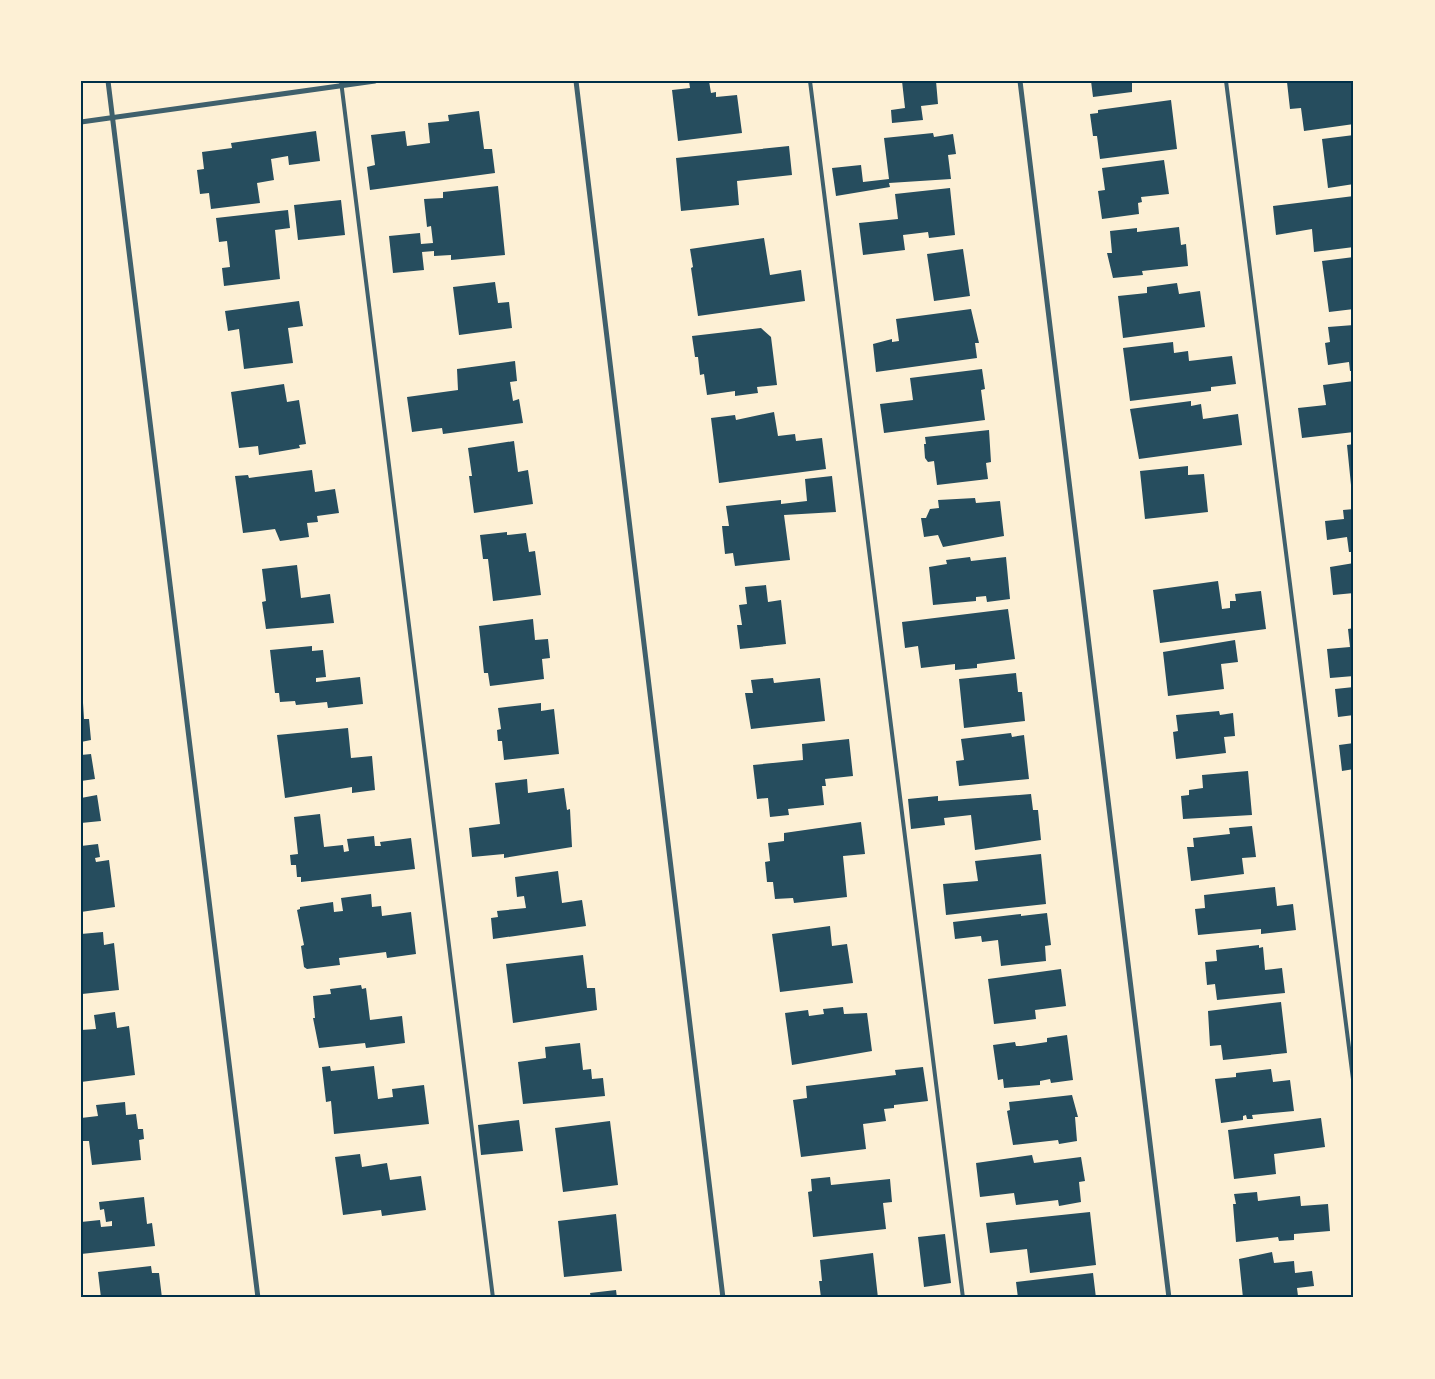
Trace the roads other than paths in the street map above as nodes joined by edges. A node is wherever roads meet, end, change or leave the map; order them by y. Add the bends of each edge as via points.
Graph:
1 (108, 81) edge
2 (375, 81) edge
3 (576, 81) edge
4 (810, 81) edge
5 (1020, 81) edge
6 (1226, 81) edge
7 (342, 84) edge
8 (112, 118) junction
9 (81, 122) edge
10 (1354, 1087) edge
11 (258, 1298) edge
12 (493, 1298) edge
13 (723, 1298) edge
14 (963, 1298) edge
15 (1169, 1298) edge

1 - 8 street
2 - 7 street
3 - 13 street
4 - 14 lane
5 - 15 street
6 - 10 lane
7 - 8 street
7 - 12 lane
8 - 9 street
8 - 11 street

